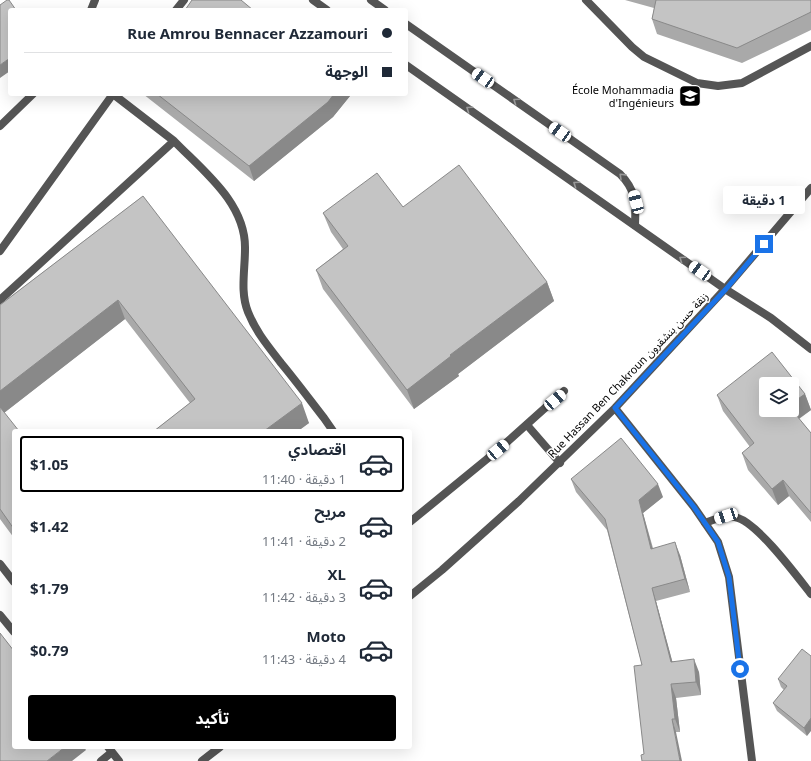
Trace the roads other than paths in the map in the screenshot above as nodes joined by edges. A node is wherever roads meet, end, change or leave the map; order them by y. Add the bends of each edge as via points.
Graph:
1 (184, 0) edge
2 (313, 0) edge
3 (371, 0) edge
4 (586, 0) edge
5 (178, 8) edge
6 (324, 8) edge
7 (382, 8) edge
8 (408, 25) edge
9 (811, 46) edge
10 (408, 66) edge
11 (31, 96) edge
12 (112, 96) edge
13 (116, 96) edge
14 (0, 126) edge
15 (174, 141) junction
16 (811, 188) edge
17 (635, 225) junction
18 (0, 251) edge
19 (726, 289) junction
20 (0, 300) edge
21 (811, 349) edge
22 (564, 391) dead end
23 (615, 408) junction
24 (526, 425) junction
25 (332, 429) edge
26 (560, 463) junction
27 (412, 520) edge
28 (705, 523) junction
29 (0, 564) edge
30 (12, 579) edge
31 (412, 594) edge
32 (811, 594) edge
33 (0, 615) edge
34 (12, 630) edge
35 (217, 749) edge
36 (110, 750) edge
37 (101, 761) edge
38 (119, 761) edge
39 (202, 761) edge
40 (752, 761) edge

1 - 5 street
2 - 6 street
3 - 7 street
4 - 9 street via 644,57 697,83 718,86 742,83
17 -> 8 street via 636,202 628,182 620,174
17 -> 10 street
11 - 14 street
12 - 18 street
13 - 15 street
15 - 20 street
15 - 25 street via 221,189 234,207 241,223 245,248 242,288 255,329
16 - 19 street, Rue Hassan Ben Chakroun زنقة حسن بنشقرون
19 -> 17 street
19 - 21 street via 771,318
19 - 23 street, Rue Hassan Ben Chakroun زنقة حسن بنشقرون
22 - 24 street
23 - 26 street, Rue Hassan Ben Chakroun زنقة حسن بنشقرون
23 - 28 street
24 - 26 street
24 - 27 street
26 - 31 street, Rue Hassan Ben Chakroun زنقة حسن بنشقرون
28 - 32 street via 726,516 751,524
28 - 40 street via 718,542 729,577
29 - 30 street
33 - 34 street
35 - 39 street
36 - 37 street
36 - 38 street

